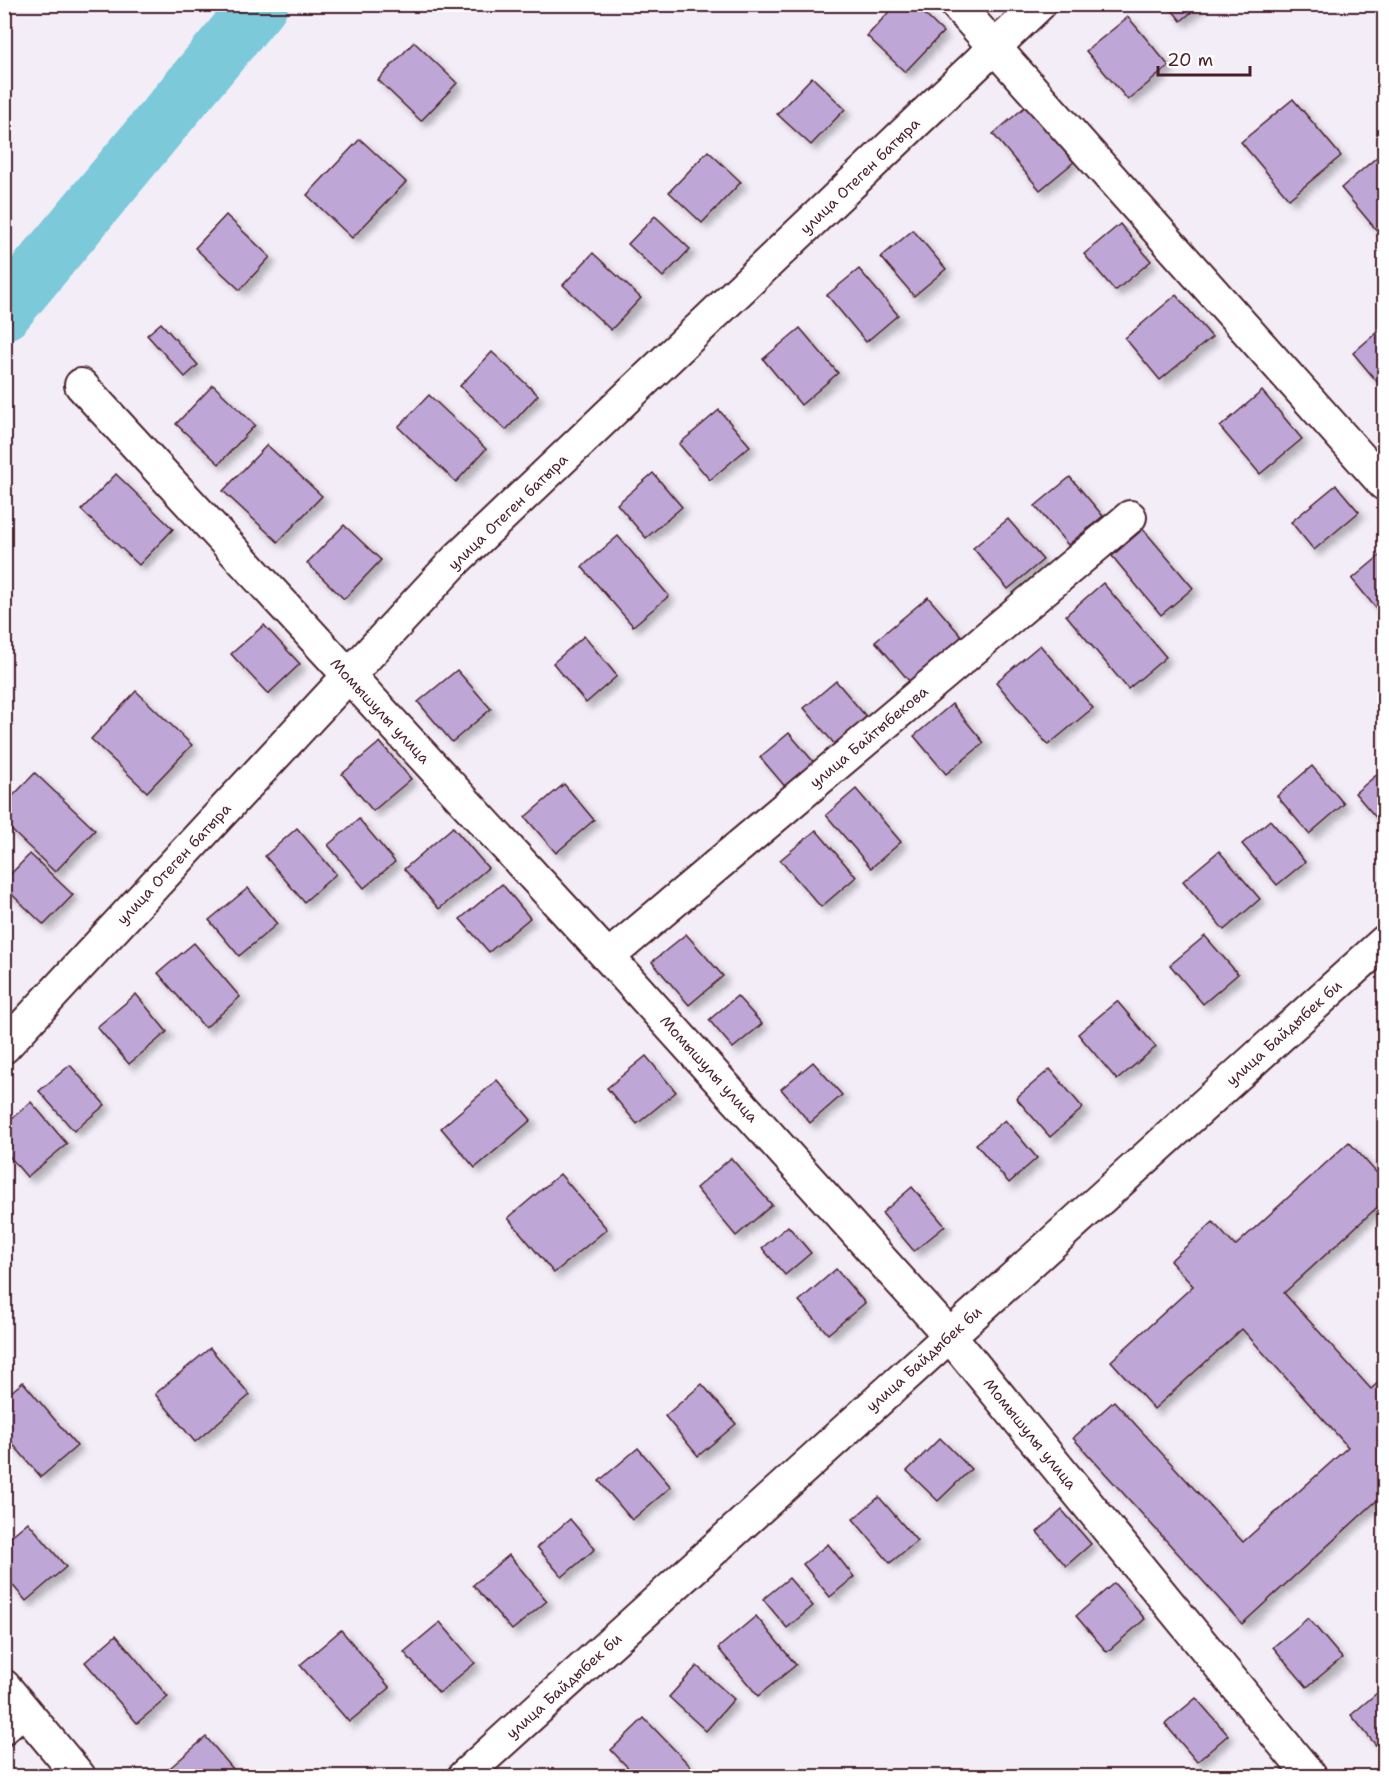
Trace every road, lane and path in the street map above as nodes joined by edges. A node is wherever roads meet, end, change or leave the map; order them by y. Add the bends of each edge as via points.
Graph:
1 (956, 4) edge
2 (1040, 4) edge
3 (996, 47) junction
4 (81, 385) dead end
5 (1384, 484) edge
6 (1130, 518) dead end
7 (348, 677) junction
8 (1384, 942) edge
9 (608, 957) junction
10 (4, 1047) edge
11 (950, 1336) junction
12 (4, 1686) edge
13 (29, 1716) junction
14 (4, 1738) edge
15 (79, 1776) edge
16 (464, 1776) edge
17 (1310, 1776) edge

1 - 3 street
2 - 3 street, улица Отеген батыра
3 - 5 street
3 - 7 street, улица Отеген батыра via 457,559
4 - 7 street, Момышулы улица
6 - 9 street, улица Байтыбекова
7 - 9 street, Момышулы улица
7 - 10 street, улица Отеген батыра
8 - 11 street, улица Байдыбек би
9 - 11 street, Момышулы улица
11 - 16 street, улица Байдыбек би
11 - 17 street, Момышулы улица
12 - 13 street
13 - 14 lane
13 - 15 street

